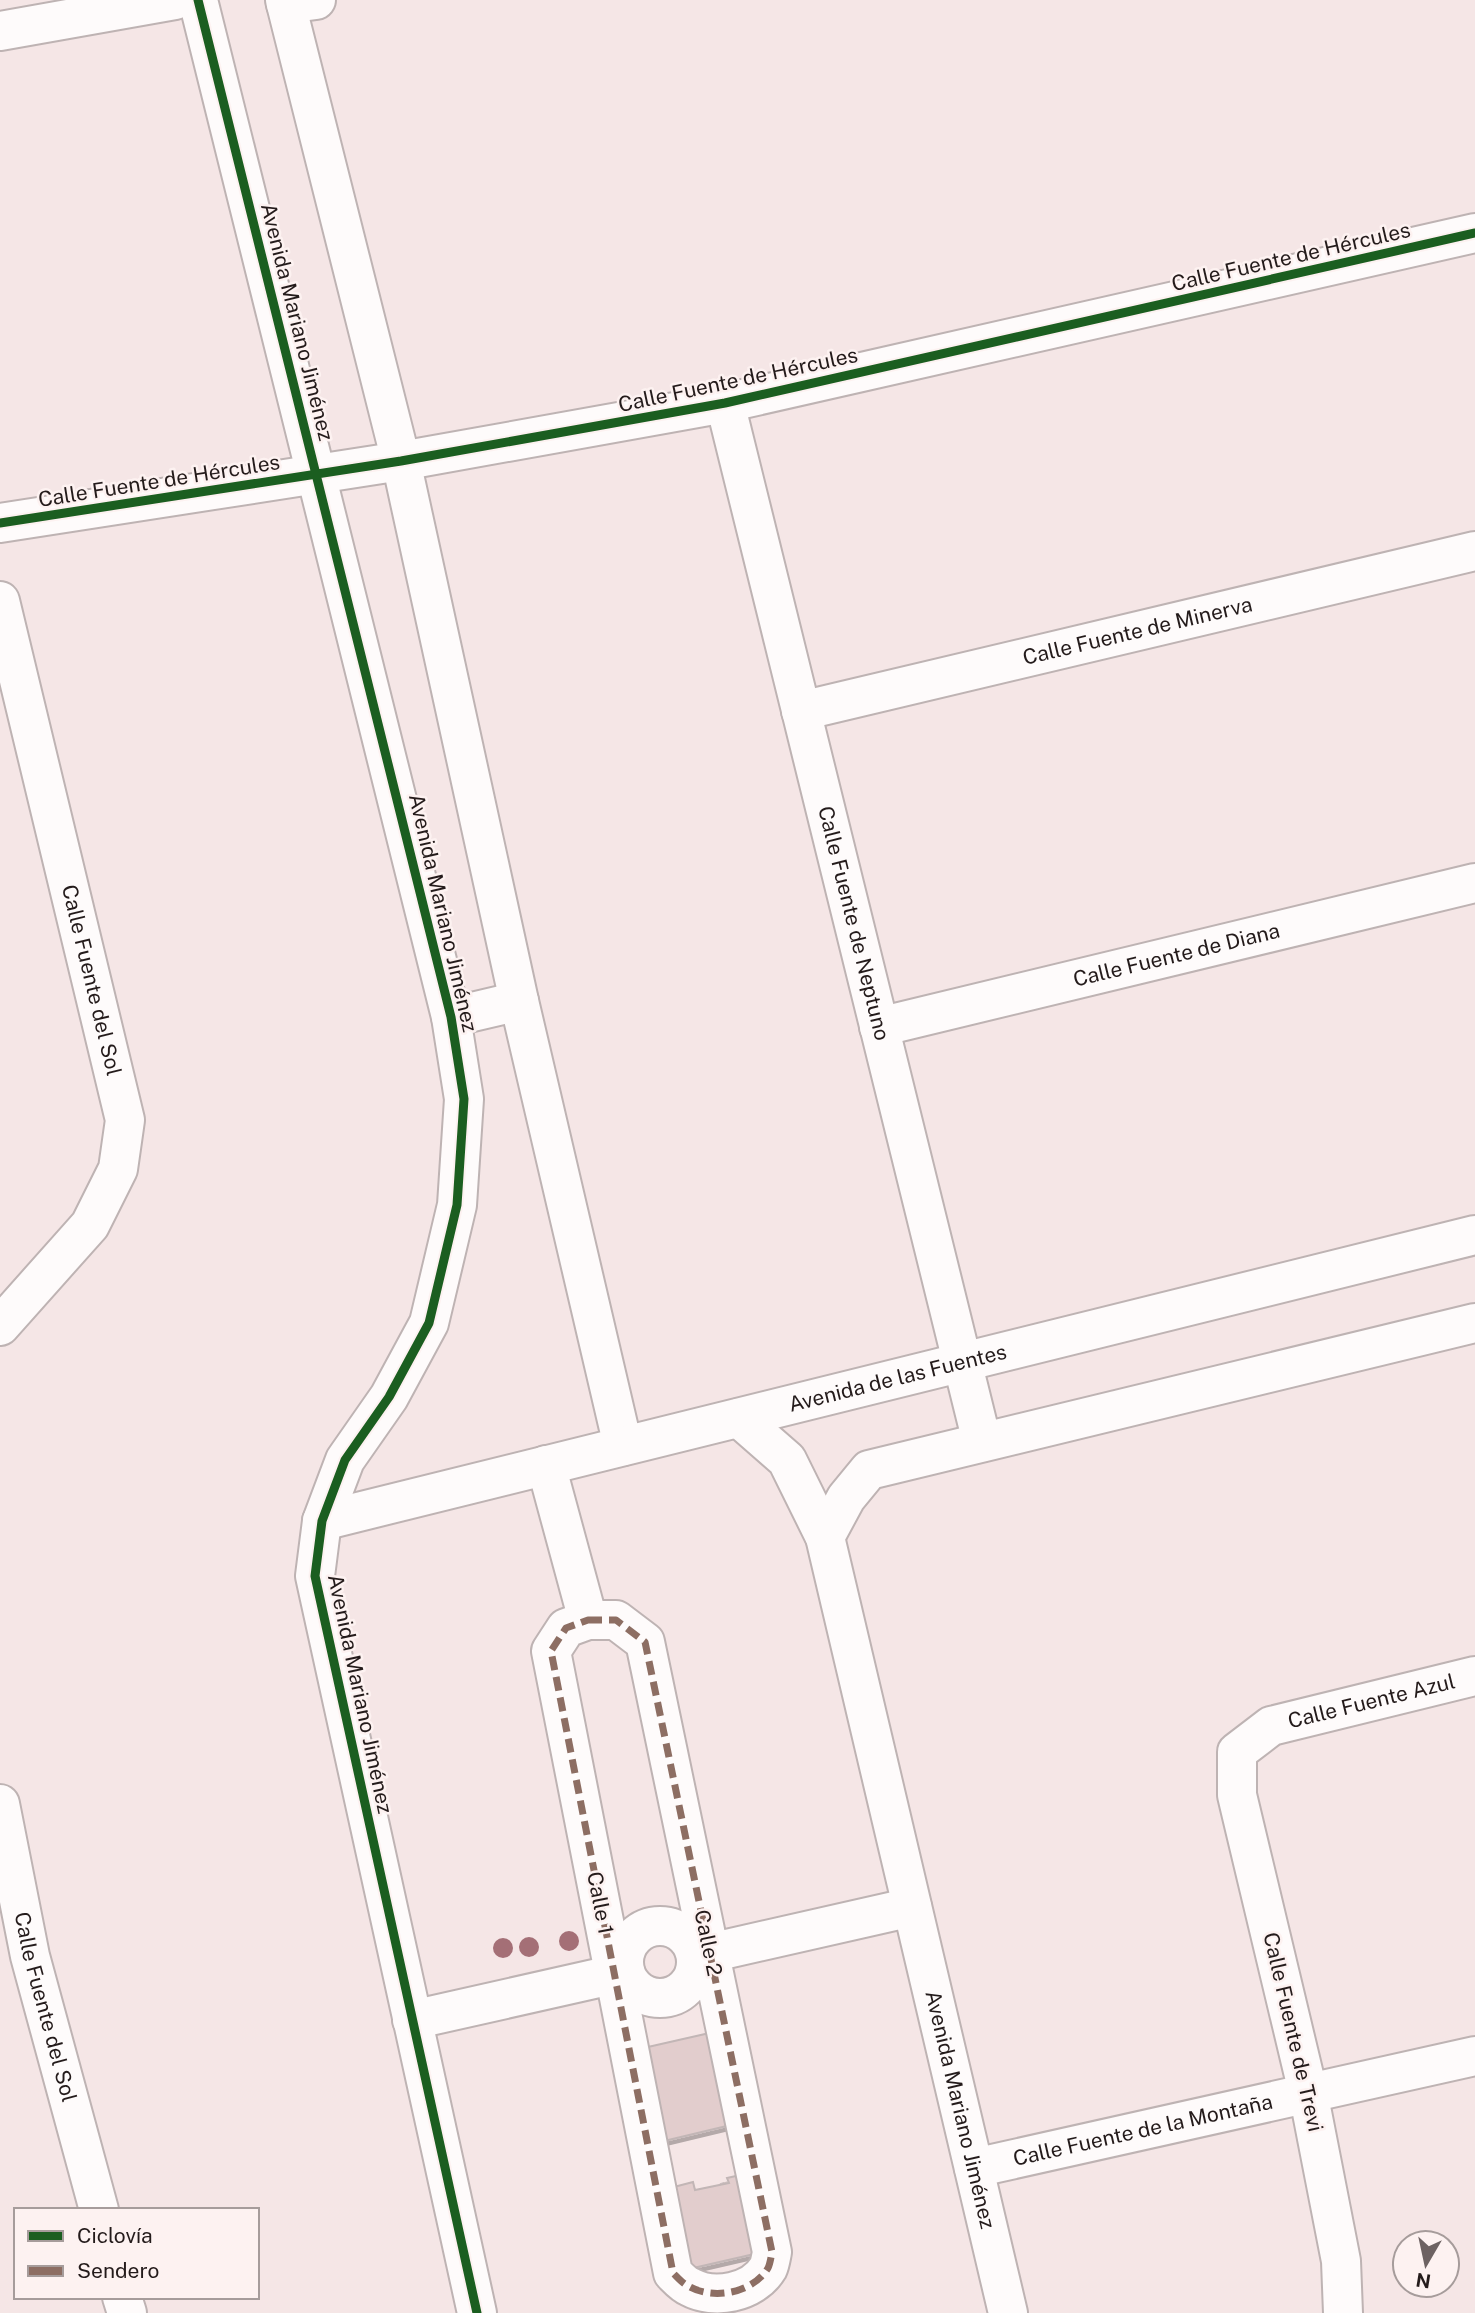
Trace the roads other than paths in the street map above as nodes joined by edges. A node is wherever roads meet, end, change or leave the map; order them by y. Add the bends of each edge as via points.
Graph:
1 (175, 0) edge
2 (198, 0) edge
3 (296, 1) edge
4 (0, 31) edge
5 (1475, 233) edge
6 (725, 403) junction
7 (401, 461) junction
8 (318, 474) junction
9 (0, 523) edge
10 (1475, 551) edge
11 (0, 601) edge
12 (801, 711) junction
13 (1475, 883) edge
14 (519, 1000) junction
15 (452, 1017) junction
16 (879, 1027) junction
17 (1475, 1235) edge
18 (14, 1288) edge
19 (1475, 1323) edge
20 (0, 1325) edge
21 (961, 1362) junction
22 (739, 1418) junction
23 (982, 1442) junction
24 (623, 1446) junction
25 (546, 1465) junction
26 (322, 1521) junction
27 (825, 1537) junction
28 (588, 1620) junction
29 (1475, 1676) edge
30 (1237, 1752) joint
31 (0, 1804) edge
32 (912, 1907) junction
33 (15, 1951) edge
34 (703, 1954) junction
35 (620, 1973) junction
36 (412, 2020) junction
37 (1475, 2056) edge
38 (1308, 2092) junction
39 (974, 2168) junction
40 (98, 2208) edge
41 (738, 2302) edge
42 (477, 2313) edge
43 (1008, 2313) edge
44 (1343, 2313) edge

1 - 4 street
2 - 8 street, Avenida Mariano Jiménez
3 - 7 street
5 - 6 street, Calle Fuente de Hércules
6 - 7 street, Calle Fuente de Hércules
6 - 12 street, Calle Fuente de Neptuno
7 - 8 street, Calle Fuente de Hércules
7 - 14 street
8 - 9 street, Calle Fuente de Hércules
8 - 15 street, Avenida Mariano Jiménez
10 - 12 street, Calle Fuente de Minerva
11 - 18 street, Calle Fuente del Sol via 125,1120 118,1169 90,1224
12 - 16 street, Calle Fuente de Neptuno
13 - 16 street, Calle Fuente de Diana
14 - 15 street
14 - 24 street
15 - 26 street, Avenida Mariano Jiménez via 464,1099 457,1205 429,1323 389,1397 345,1460
16 - 21 street, Calle Fuente de Neptuno
17 - 21 street, Avenida de las Fuentes
18 - 20 street, Calle Fuente del Sol
19 - 23 street
21 - 22 street, Avenida de las Fuentes
21 - 23 street, Calle Fuente de Neptuno
22 - 24 street, Avenida de las Fuentes
22 - 27 street, Avenida Mariano Jiménez via 787,1460
23 - 27 street via 869,1470 846,1498
24 - 25 street, Avenida de las Fuentes
25 - 26 street, Avenida de las Fuentes
25 - 28 street
26 - 36 street, Avenida Mariano Jiménez via 315,1576
27 - 32 street, Avenida Mariano Jiménez
28 - 34 street, Calle 2 via 616,1620 645,1642
28 - 35 street, Calle 1 via 566,1629 551,1651
29 - 30 street, Calle Fuente Azul via 1271,1726
30 - 38 street, Calle Fuente de Trevi via 1237,1795
31 - 33 street, Calle Fuente del Sol
32 - 34 street
32 - 39 street, Avenida Mariano Jiménez
33 - 40 street, Calle Fuente del Sol
34 - 35 street via 693,1980 674,1996 650,1997
34 - 35 street via 676,1929 652,1926 632,1939
34 - 41 street, Calle 2 via 772,2252 769,2267
35 - 36 street
35 - 41 street, Calle 1 via 673,2273 688,2287
36 - 42 street, Avenida Mariano Jiménez
37 - 38 street, Calle Fuente de la Montaña
38 - 39 street, Calle Fuente de la Montaña
38 - 44 street, Calle Fuente de Trevi via 1341,2262
39 - 43 street, Avenida Mariano Jiménez

